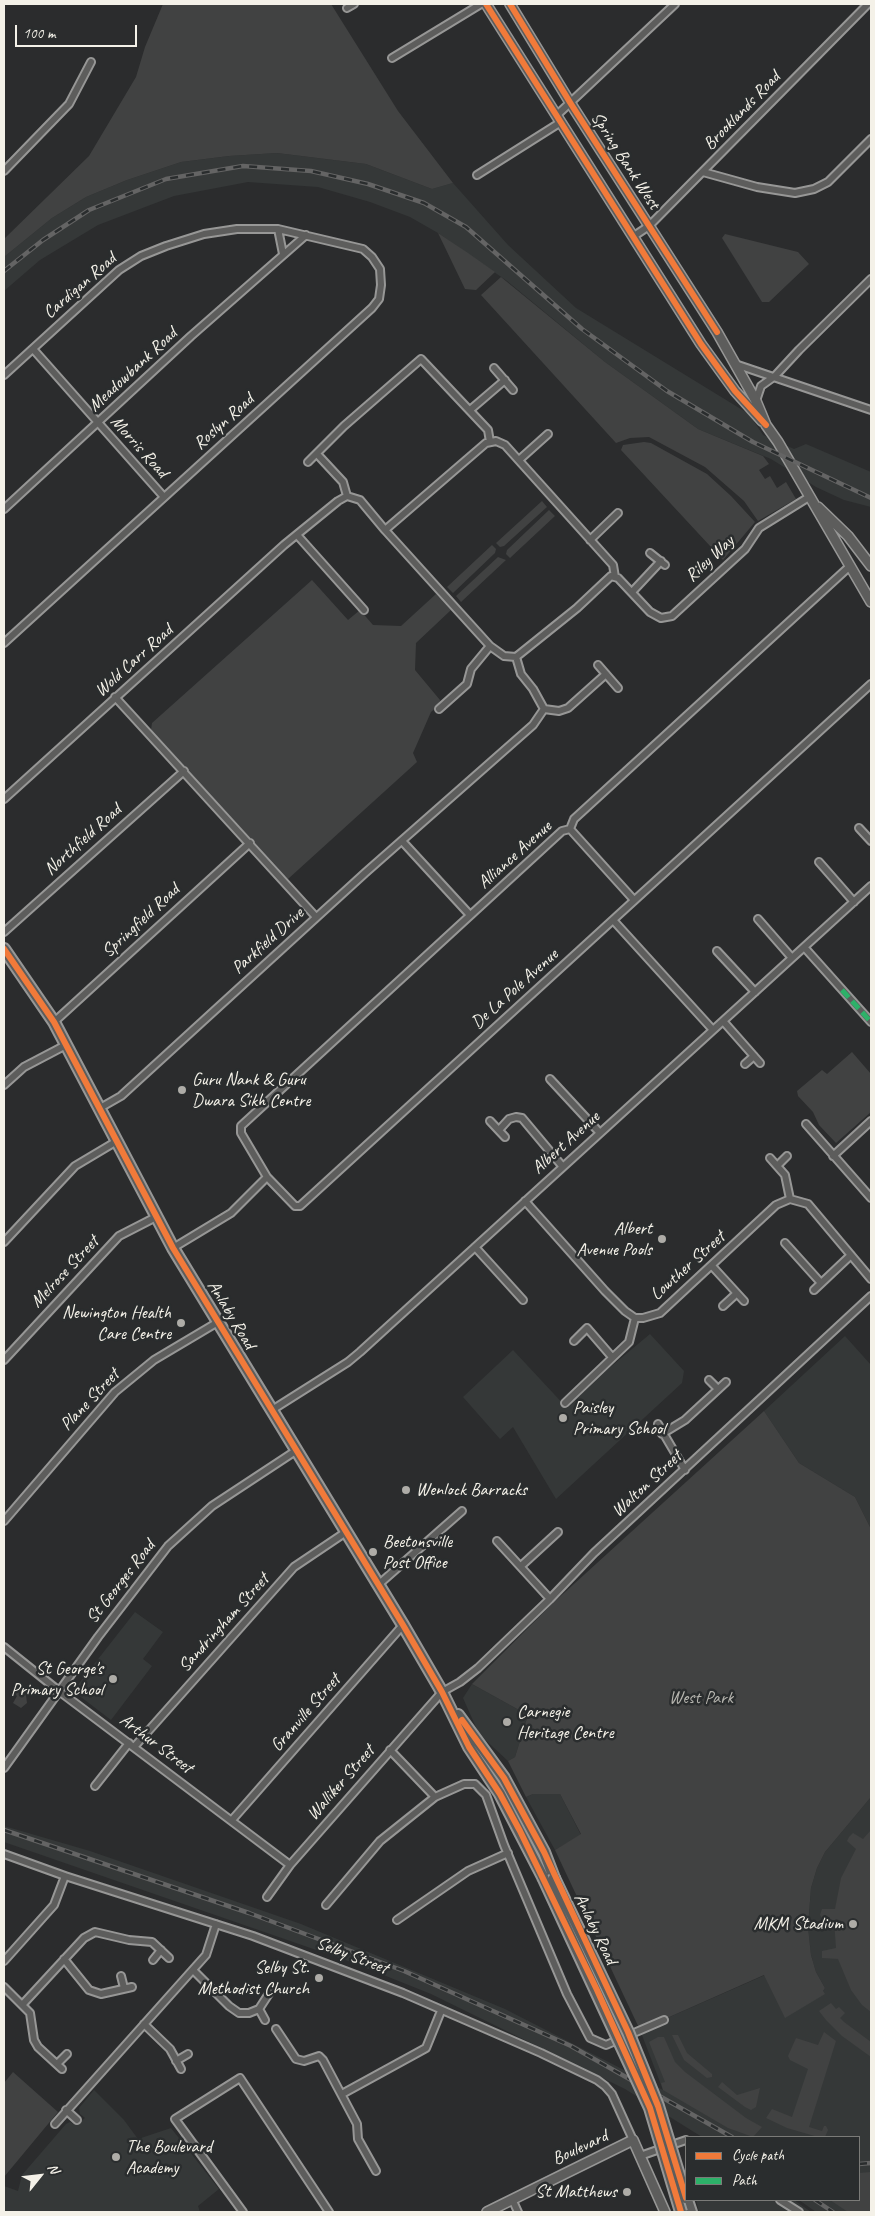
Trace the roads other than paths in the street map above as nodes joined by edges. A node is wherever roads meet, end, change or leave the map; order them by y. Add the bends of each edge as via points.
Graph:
1 (354, 4) edge
2 (481, 4) edge
3 (486, 4) edge
4 (510, 4) edge
5 (675, 4) edge
6 (868, 4) edge
7 (347, 8) dead end
8 (392, 58) dead end
9 (91, 62) dead end
10 (571, 104) junction
11 (559, 119) junction
12 (871, 139) edge
13 (4, 171) edge
14 (703, 172) junction
15 (477, 175) dead end
16 (649, 226) junction
17 (278, 230) junction
18 (306, 235) junction
19 (634, 236) junction
20 (283, 254) junction
21 (871, 279) edge
22 (33, 349) junction
23 (735, 364) junction
24 (494, 368) dead end
25 (4, 375) edge
26 (775, 376) junction
27 (505, 380) junction
28 (513, 390) dead end
29 (756, 401) junction
30 (470, 410) junction
31 (871, 410) edge
32 (97, 424) junction
33 (766, 425) junction
34 (548, 434) dead end
35 (490, 442) junction
36 (317, 454) junction
37 (519, 460) junction
38 (308, 462) dead end
39 (347, 496) junction
40 (164, 497) junction
41 (810, 499) junction
42 (4, 509) edge
43 (618, 513) dead end
44 (385, 530) junction
45 (298, 536) junction
46 (590, 540) junction
47 (650, 553) dead end
48 (850, 566) junction
49 (871, 566) edge
50 (615, 577) junction
51 (632, 592) junction
52 (871, 602) edge
53 (364, 610) dead end
54 (4, 642) edge
55 (490, 646) junction
56 (516, 657) junction
57 (598, 665) dead end
58 (606, 674) junction
59 (871, 684) edge
60 (618, 688) dead end
61 (115, 697) junction
62 (439, 708) dead end
63 (544, 709) junction
64 (184, 771) junction
65 (4, 799) edge
66 (570, 828) junction
67 (859, 828) dead end
68 (402, 841) junction
69 (871, 841) edge
70 (250, 843) junction
71 (819, 862) dead end
72 (871, 886) edge
73 (634, 900) junction
74 (854, 902) junction
75 (470, 914) junction
76 (316, 917) junction
77 (758, 919) dead end
78 (612, 920) junction
79 (4, 932) edge
80 (804, 947) junction
81 (717, 950) dead end
82 (5, 952) edge
83 (792, 958) junction
84 (755, 992) junction
85 (723, 1021) junction
86 (54, 1022) junction
87 (871, 1022) edge
88 (713, 1030) junction
89 (66, 1045) junction
90 (754, 1056) junction
91 (760, 1063) dead end
92 (746, 1064) dead end
93 (550, 1079) dead end
94 (4, 1085) edge
95 (100, 1108) junction
96 (490, 1121) dead end
97 (871, 1121) edge
98 (806, 1124) dead end
99 (499, 1130) junction
100 (600, 1133) junction
101 (504, 1137) dead end
102 (116, 1141) junction
103 (787, 1156) dead end
104 (833, 1156) junction
105 (770, 1158) dead end
106 (777, 1166) junction
107 (563, 1167) junction
108 (267, 1177) junction
109 (871, 1198) edge
110 (790, 1199) junction
111 (525, 1201) junction
112 (156, 1217) junction
113 (4, 1242) edge
114 (785, 1243) dead end
115 (475, 1247) junction
116 (173, 1248) junction
117 (851, 1255) junction
118 (712, 1266) junction
119 (871, 1279) edge
120 (821, 1283) junction
121 (814, 1290) dead end
122 (736, 1294) junction
123 (871, 1296) edge
124 (523, 1300) dead end
125 (744, 1301) dead end
126 (723, 1306) dead end
127 (635, 1318) junction
128 (218, 1322) junction
129 (574, 1342) dead end
130 (612, 1357) junction
131 (4, 1360) edge
132 (709, 1380) dead end
133 (726, 1382) dead end
134 (718, 1389) junction
135 (565, 1403) dead end
136 (272, 1410) junction
137 (658, 1424) dead end
138 (662, 1434) junction
139 (297, 1450) junction
140 (685, 1470) junction
141 (462, 1511) dead end
142 (4, 1521) edge
143 (346, 1532) junction
144 (558, 1532) dead end
145 (497, 1541) dead end
146 (521, 1566) junction
147 (378, 1585) junction
148 (550, 1599) junction
149 (403, 1625) junction
150 (4, 1647) edge
151 (59, 1691) junction
152 (442, 1692) junction
153 (132, 1744) junction
154 (390, 1750) junction
155 (4, 1768) edge
156 (95, 1786) dead end
157 (435, 1797) junction
158 (232, 1820) junction
159 (508, 1853) junction
160 (4, 1854) edge
161 (290, 1865) junction
162 (65, 1876) junction
163 (267, 1897) dead end
164 (326, 1905) dead end
165 (397, 1920) dead end
166 (216, 1924) junction
167 (161, 1950) junction
168 (169, 1958) dead end
169 (64, 1959) junction
170 (153, 1960) dead end
171 (4, 1961) edge
172 (193, 1970) junction
173 (121, 1976) dead end
174 (4, 1987) edge
175 (132, 1987) dead end
176 (124, 1988) junction
177 (270, 1992) dead end
178 (22, 2004) junction
179 (259, 2009) junction
180 (440, 2011) junction
181 (265, 2020) dead end
182 (664, 2020) dead end
183 (144, 2024) junction
184 (276, 2029) dead end
185 (67, 2054) dead end
186 (188, 2054) dead end
187 (176, 2061) junction
188 (181, 2069) dead end
189 (342, 2094) junction
190 (66, 2110) junction
191 (77, 2120) dead end
192 (55, 2124) dead end
193 (633, 2140) junction
194 (685, 2140) edge
195 (640, 2156) junction
196 (376, 2171) dead end
197 (685, 2193) edge
198 (512, 2199) junction
199 (782, 2201) edge
200 (244, 2212) edge
201 (329, 2212) edge
202 (487, 2212) edge
203 (518, 2212) edge
204 (665, 2212) edge
205 (682, 2212) edge
206 (799, 2212) edge

1 - 7 street
2 - 8 street
3 - 11 street, Spring Bank West
4 - 10 street, Spring Bank West
5 - 10 street
6 - 14 street, Brooklands Road
9 - 13 street via 69,104
10 - 11 street
10 - 16 street, Spring Bank West
11 - 15 street
11 - 19 street, Spring Bank West
12 - 14 street via 828,182 795,193 757,187
14 - 16 street, Brooklands Road
16 - 19 street, Brooklands Road
16 - 23 street, Spring Bank West
17 - 18 street, Cardigan Road
17 - 20 street
17 - 22 street, Cardigan Road via 237,229 204,234 142,256 119,270
18 - 20 street, Meadowbank Road
18 - 40 street, Roslyn Road via 362,249 380,269 379,298 372,308
19 - 33 street, Spring Bank West via 701,344 735,392
20 - 32 street, Meadowbank Road
21 - 26 street
22 - 25 street, Cardigan Road
22 - 32 street, Morris Road
23 - 26 street
23 - 29 street, Spring Bank West
24 - 27 street
26 - 29 street via 761,386
26 - 31 street
27 - 28 street
27 - 30 street
29 - 33 street, Spring Bank West
30 - 35 street via 488,430
30 - 36 street via 421,359
32 - 40 street, Morris Road
32 - 42 street, Meadowbank Road
33 - 41 street, Spring Bank West
34 - 37 street
35 - 37 street via 505,445
35 - 44 street
36 - 38 street
36 - 39 street via 343,482
37 - 46 street
39 - 44 street via 360,500
39 - 45 street, Wold Carr Road
40 - 54 street, Roslyn Road
41 - 48 street, Spring Bank West
41 - 49 street, Spring Bank West via 848,536
41 - 51 street, Riley Way via 759,528 745,548 672,616 660,618
43 - 46 street
44 - 55 street
45 - 53 street
45 - 61 street, Wold Carr Road
46 - 50 street via 613,565
47 - 51 street, Riley Way via 663,563
48 - 52 street, Spring Bank West
48 - 66 street, Alliance Avenue via 574,819
50 - 51 street, Riley Way
50 - 56 street via 611,576
55 - 56 street via 504,656
55 - 62 street via 471,669 467,684
56 - 63 street via 521,674
57 - 58 street
58 - 60 street
58 - 63 street via 568,708 559,711
59 - 73 street, De La Pole Avenue
61 - 64 street
61 - 65 street, Wold Carr Road
63 - 68 street, Parkfield Drive via 533,725
64 - 70 street
64 - 79 street, Northfield Road
66 - 73 street
66 - 75 street, Alliance Avenue via 562,831
67 - 69 street
68 - 75 street
68 - 76 street, Parkfield Drive
70 - 76 street
70 - 86 street, Springfield Road
71 - 74 street
72 - 74 street, Albert Avenue
73 - 78 street, De La Pole Avenue
74 - 80 street, Albert Avenue
75 - 108 street, Alliance Avenue via 241,1126 241,1133
76 - 95 street, Parkfield Drive via 121,1096
77 - 83 street
78 - 88 street
78 - 108 street, De La Pole Avenue via 300,1206 295,1206
80 - 83 street, Albert Avenue
80 - 87 street
81 - 84 street
82 - 86 main road, Anlaby Road
83 - 84 street, Albert Avenue
84 - 85 street, Albert Avenue
85 - 88 street, Albert Avenue
85 - 90 street
86 - 89 main road, Anlaby Road
88 - 100 street, Albert Avenue
89 - 94 street via 24,1066
89 - 95 main road, Anlaby Road
90 - 91 street
90 - 92 street
93 - 100 street
95 - 102 main road, Anlaby Road
96 - 99 street
97 - 104 street
98 - 104 street
99 - 101 street
99 - 107 street via 509,1119 522,1118
100 - 107 street, Albert Avenue
102 - 112 main road, Anlaby Road
102 - 113 street via 75,1166
103 - 106 street
104 - 109 street
105 - 106 street
106 - 110 street via 785,1175
107 - 111 street, Albert Avenue
108 - 116 street via 231,1213
110 - 117 street via 808,1204
110 - 118 street, Lowther Street via 776,1205
111 - 115 street, Albert Avenue
111 - 127 street via 605,1291
112 - 116 main road, Anlaby Road
112 - 131 street, Melrose Street via 119,1236
114 - 120 street
115 - 124 street
115 - 136 street, Albert Avenue via 348,1362
116 - 128 main road, Anlaby Road
117 - 119 street
117 - 120 street
118 - 122 street
118 - 127 street, Lowther Street via 660,1313
120 - 121 street
122 - 125 street
122 - 126 street
123 - 140 street, Walton Street
127 - 130 street via 629,1342
128 - 136 main road, Anlaby Road
128 - 142 street, Plane Street via 154,1360 121,1387
129 - 130 street via 587,1328
130 - 135 street
132 - 134 street
133 - 134 street
134 - 138 street via 685,1420
136 - 139 main road, Anlaby Road
137 - 138 street
138 - 140 street
139 - 143 main road, Anlaby Road
139 - 151 street, St Georges Road via 212,1506 168,1546
140 - 148 street, Walton Street via 594,1553
141 - 147 street
143 - 147 main road, Anlaby Road
143 - 153 street, Sandringham Street via 294,1567
144 - 146 street
145 - 146 street
146 - 148 street
147 - 149 main road, Anlaby Road
148 - 152 street, Walton Street via 478,1668
149 - 152 main road, Anlaby Road
149 - 158 street, Granville Street
150 - 151 street, Arthur Street
151 - 153 street, Arthur Street
151 - 155 street, St Georges Road
152 - 154 street, Walliker Street
152 - 197 main road, Anlaby Road, bridge via 504,1778 544,1852 630,2038 658,2106
152 - 205 main road, Anlaby Road, bridge via 543,1878 650,2108
153 - 156 street, Sandringham Street
153 - 158 street, Arthur Street
154 - 157 street
154 - 161 street, Walliker Street
157 - 159 street via 464,1784 474,1784 486,1794
157 - 164 street via 380,1841
158 - 161 street, Arthur Street
159 - 165 street via 468,1871
159 - 182 street via 567,1994 590,2038 606,2045
160 - 162 street, Selby Street
161 - 163 street, Walliker Street
162 - 166 street, Selby Street
162 - 171 street via 54,1905
166 - 172 street via 206,1955
166 - 180 street, Selby Street via 402,1993
167 - 168 street
167 - 169 street via 152,1942 95,1932 84,1938
167 - 170 street
169 - 176 street via 90,1990 101,1994
169 - 178 street
172 - 179 street via 239,2013
172 - 183 street
173 - 176 street
174 - 178 street
175 - 176 street
177 - 179 street
178 - 185 street via 30,2013 34,2040 60,2066
179 - 181 street
180 - 189 street via 426,2048
180 - 193 street, Selby Street via 597,2080 612,2094
183 - 187 street via 170,2049
183 - 190 street
184 - 189 street via 296,2059 304,2061 321,2057
186 - 187 street
187 - 188 street
189 - 196 street via 357,2124 358,2139
190 - 191 street
190 - 192 street
193 - 195 street, Selby Street
193 - 198 street, Boulevard
194 - 195 street
195 - 204 street
198 - 202 street, Boulevard
198 - 203 street
199 - 206 street
200 - 201 street via 175,2119 240,2078

